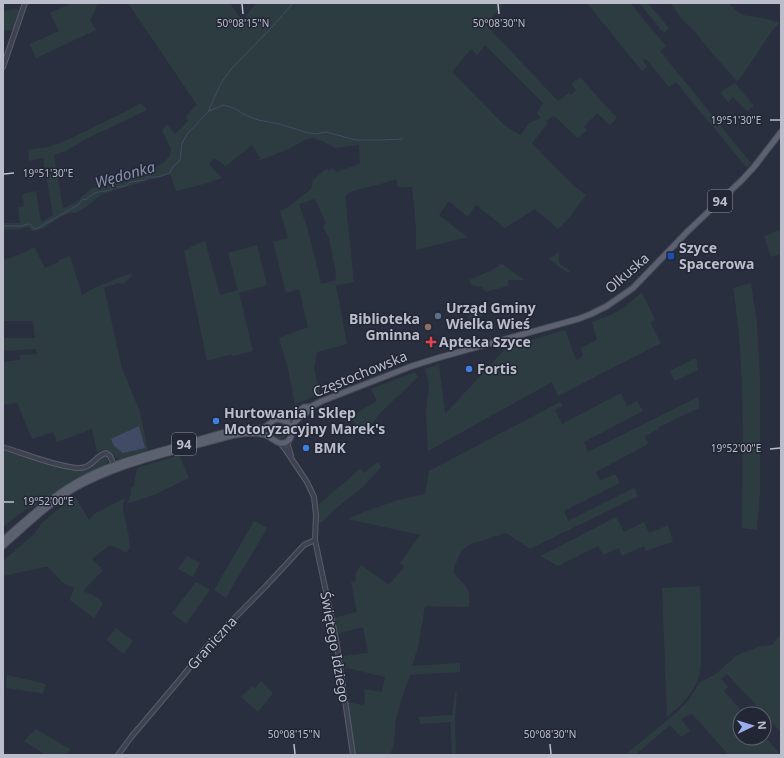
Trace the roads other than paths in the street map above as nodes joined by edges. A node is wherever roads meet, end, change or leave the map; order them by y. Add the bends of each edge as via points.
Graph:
1 (25, 3) edge
2 (3, 67) edge
3 (781, 132) edge
4 (419, 364) joint
5 (310, 407) junction
6 (282, 420) junction
7 (270, 424) junction
8 (292, 432) junction
9 (270, 437) junction
10 (289, 440) junction
11 (279, 443) junction
12 (3, 447) edge
13 (291, 457) junction
14 (114, 465) junction
15 (3, 540) edge
16 (314, 540) junction
17 (3, 546) edge
18 (118, 755) edge
19 (353, 755) edge

1 - 2 street
3 - 4 main road, Olkuska / 94 via 742,180 633,288 614,301 578,319
4 - 5 main road, Częstochowska / 94
5 - 6 main road, Częstochowska / 94 via 304,407
5 - 8 main road, Częstochowska / 94 via 294,423
6 - 7 main road, 94
6 - 8 main road via 289,424
7 - 9 main road
7 - 14 main road, 94 via 263,428 226,432
8 - 10 main road, 94
9 - 11 main road, 94
9 - 17 main road, 94 via 260,433 233,436 105,473 59,499
10 - 11 main road
10 - 13 street
11 - 13 street, Świętego Idziego
12 - 14 street via 53,464 76,468 87,466 106,453
13 - 16 street, Świętego Idziego via 314,497
14 - 15 main road, 94 via 84,478 61,492
16 - 18 street, Graniczna via 304,545 208,645
16 - 19 street, Świętego Idziego via 336,639

